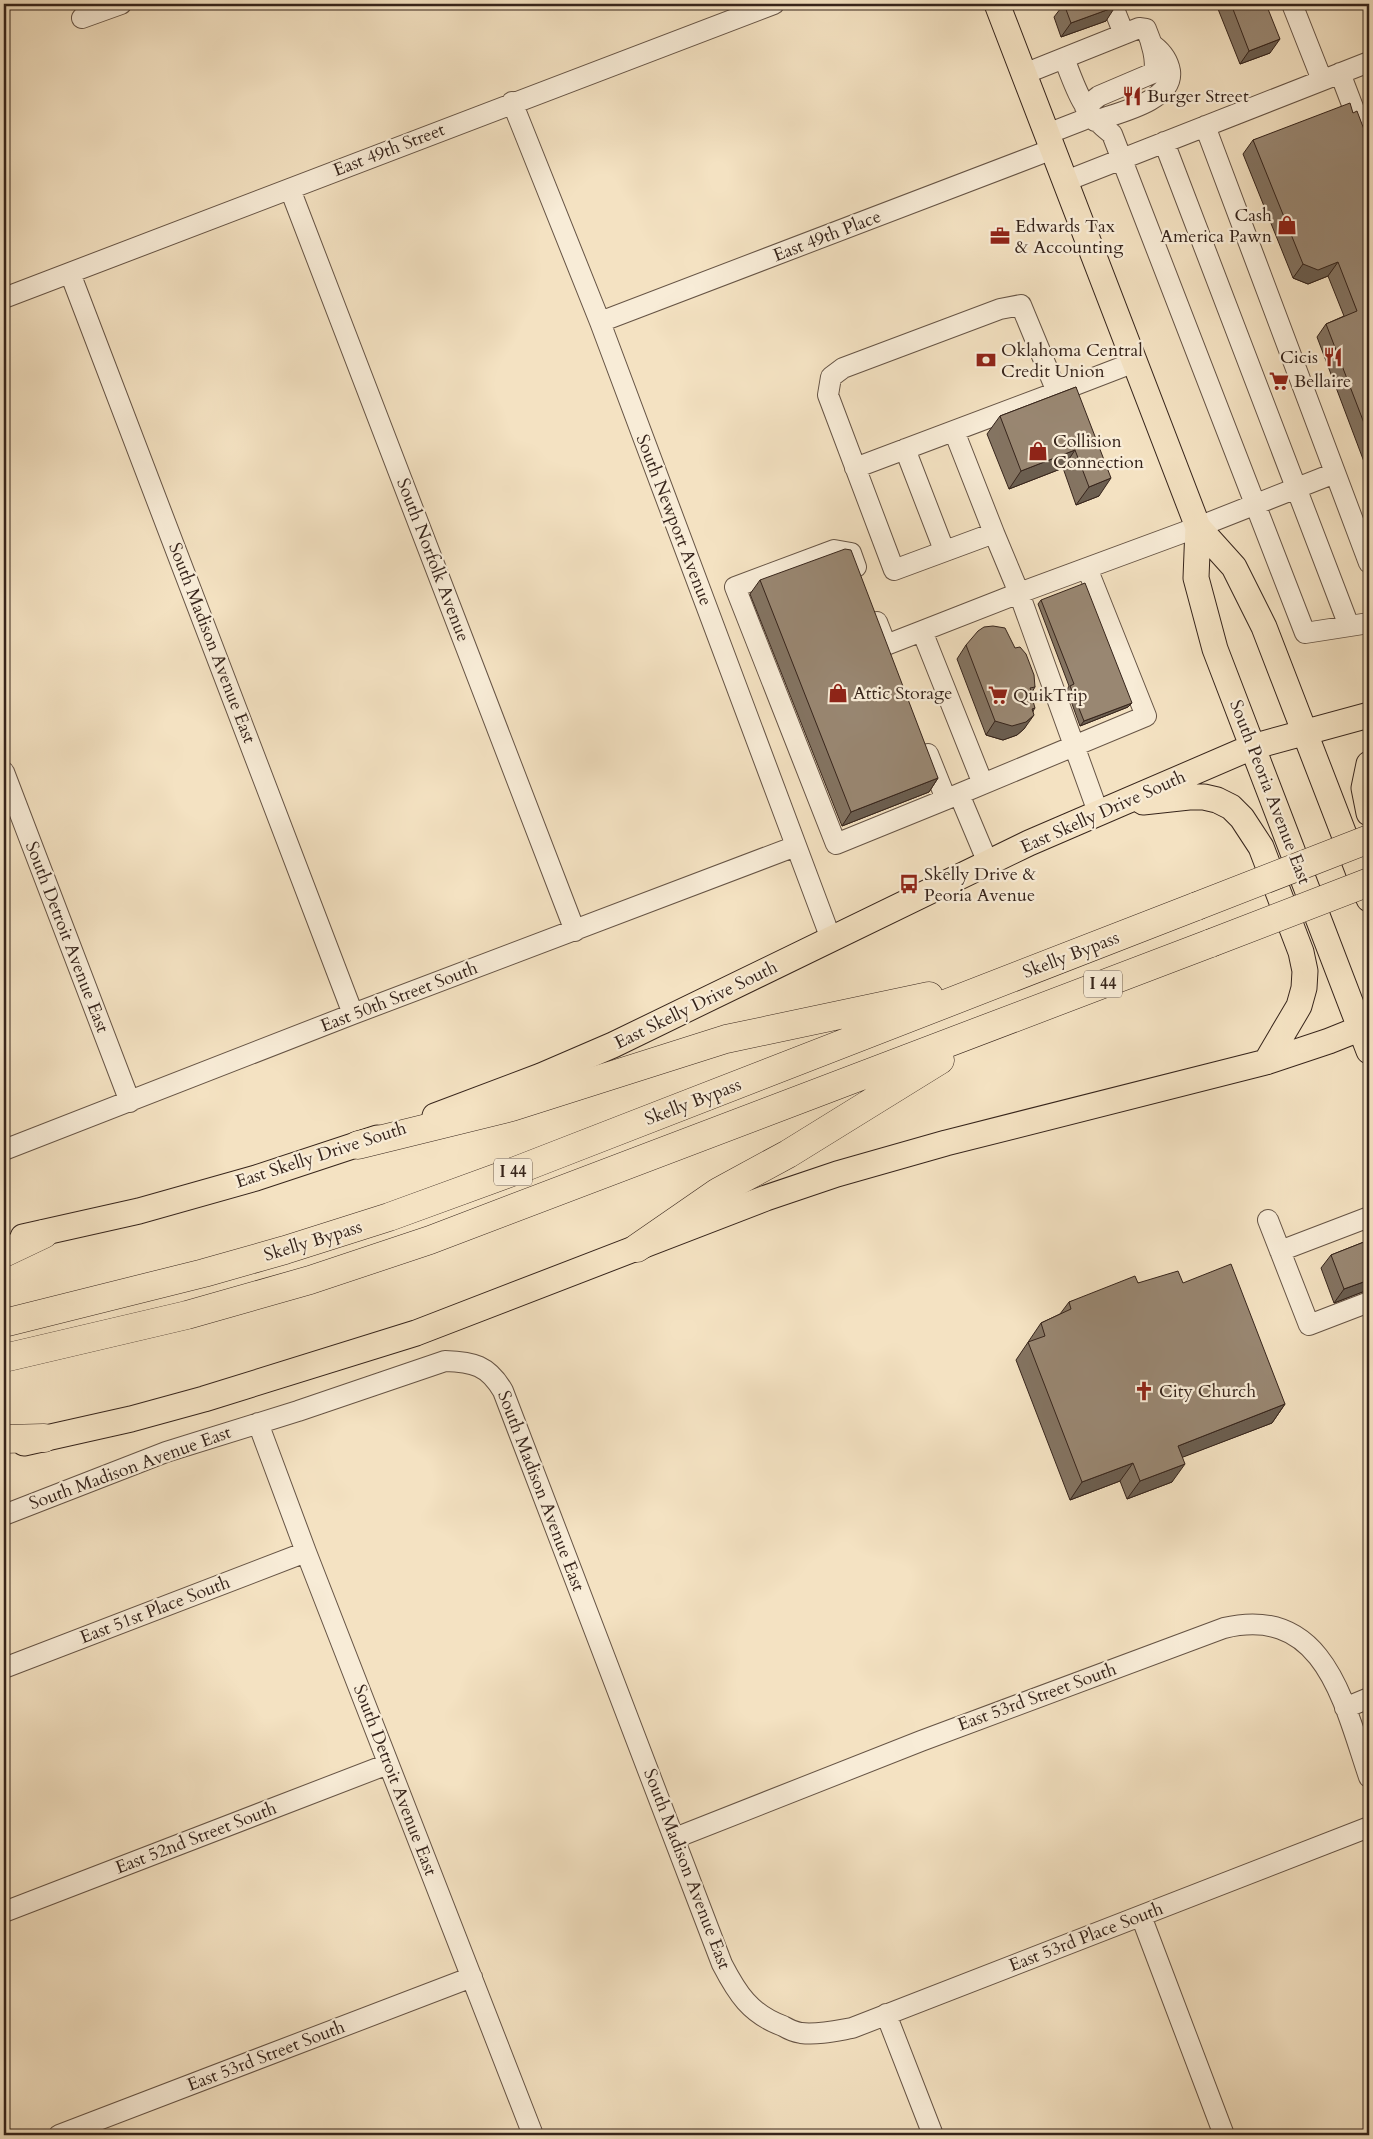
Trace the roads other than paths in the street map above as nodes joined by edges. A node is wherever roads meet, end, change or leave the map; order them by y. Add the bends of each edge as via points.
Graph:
1 (121, 4) edge
2 (774, 4) edge
3 (1112, 4) edge
4 (1292, 4) edge
5 (1003, 5) edge
6 (82, 18) dead end
7 (1124, 34) junction
8 (1064, 58) junction
9 (1369, 62) edge
10 (1024, 74) junction
11 (1331, 77) junction
12 (512, 102) junction
13 (1090, 114) junction
14 (1205, 126) junction
15 (1050, 141) junction
16 (1164, 142) junction
17 (1369, 149) edge
18 (1122, 159) junction
19 (1066, 181) junction
20 (290, 188) junction
21 (70, 272) junction
22 (4, 298) edge
23 (600, 322) junction
24 (1135, 362) junction
25 (1057, 392) junction
26 (954, 431) junction
27 (905, 449) junction
28 (855, 468) junction
29 (1335, 473) junction
30 (1294, 488) junction
31 (1254, 504) junction
32 (1198, 527) junction
33 (994, 533) junction
34 (944, 550) junction
35 (1369, 563) edge
36 (1087, 568) junction
37 (861, 580) edge
38 (1019, 594) junction
39 (872, 608) edge
40 (1369, 623) edge
41 (1349, 626) junction
42 (922, 632) junction
43 (1369, 715) edge
44 (1305, 731) junction
45 (921, 735) edge
46 (1074, 746) junction
47 (1252, 747) junction
48 (1369, 764) edge
49 (4, 772) edge
50 (983, 784) junction
51 (952, 796) junction
52 (1109, 808) junction
53 (1369, 813) edge
54 (1369, 839) edge
55 (796, 846) junction
56 (988, 863) junction
57 (1369, 882) edge
58 (1369, 899) edge
59 (576, 931) junction
60 (831, 939) junction
61 (1009, 979) junction
62 (353, 1014) junction
63 (995, 1026) junction
64 (1366, 1035) edge
65 (1266, 1062) junction
66 (130, 1102) junction
67 (358, 1145) junction
68 (4, 1150) edge
69 (1369, 1217) edge
70 (1268, 1220) dead end
71 (44, 1234) junction
72 (4, 1241) edge
73 (637, 1248) junction
74 (1280, 1251) junction
75 (4, 1253) edge
76 (1369, 1302) edge
77 (4, 1323) edge
78 (4, 1358) edge
79 (258, 1423) junction
80 (44, 1438) junction
81 (4, 1439) edge
82 (4, 1447) edge
83 (4, 1515) edge
84 (306, 1552) junction
85 (4, 1668) edge
86 (1369, 1698) edge
87 (1345, 1708) junction
88 (388, 1764) junction
89 (1369, 1777) edge
90 (1369, 1827) edge
91 (675, 1838) junction
92 (4, 1912) edge
93 (1141, 1916) junction
94 (472, 1977) junction
95 (886, 2014) junction
96 (800, 2033) joint
97 (59, 2135) edge
98 (533, 2135) edge
99 (933, 2135) edge
100 (1224, 2135) edge

1 - 6 street
2 - 12 street, East 49th Street
3 - 7 street
4 - 11 street
5 - 10 main road, South Peoria Avenue East
7 - 8 street
7 - 13 street, East 49th Place via 1146,29 1153,45 1164,53 1171,78 1158,97
8 - 10 street
8 - 13 street via 1080,100
9 - 11 street
10 - 15 main road, South Peoria Avenue East
11 - 14 street
11 - 17 street
12 - 20 street, East 49th Street
12 - 23 street, South Newport Avenue
13 - 15 street, East 49th Place
13 - 18 street via 1112,134
14 - 16 street
14 - 29 street
15 - 19 main road, South Peoria Avenue East
15 - 23 street, East 49th Place
16 - 18 street
16 - 30 street
18 - 19 street
18 - 31 street
19 - 24 main road, South Peoria Avenue East
20 - 21 street, East 49th Street
20 - 59 street, South Norfolk Avenue
21 - 22 street, East 49th Street
21 - 62 street, South Madison Avenue East
23 - 55 street, South Newport Avenue
24 - 25 street
24 - 32 main road, South Peoria Avenue East
25 - 26 street
25 - 28 street via 1021,306 1000,309 843,368 831,378 828,395
26 - 27 street
26 - 33 street
27 - 28 street
27 - 34 street
28 - 34 street via 894,570
29 - 30 street
29 - 35 street
30 - 31 street
30 - 41 street
31 - 32 street
31 - 41 street via 1305,633
32 - 36 street
32 - 44 main road, South Peoria Avenue East via 1234,567 1264,627
32 - 47 main road, South Peoria Avenue East via 1196,578 1215,649
33 - 34 street
33 - 38 street
36 - 38 street
36 - 46 street via 1146,716
37 - 51 street via 851,553 834,550 734,587 836,844
38 - 42 street
38 - 46 street
39 - 42 street via 890,654
40 - 41 street
42 - 50 street
43 - 44 main road, East Skelly Drive South
44 - 47 main road, East Skelly Drive South
44 - 58 main road, South Peoria Avenue East
45 - 51 street
46 - 50 street
46 - 52 street
47 - 52 main road, East Skelly Drive South
47 - 64 main road, South Peoria Avenue East
48 - 53 main road via 1364,788
49 - 66 street, South Detroit Avenue East
50 - 51 street
51 - 56 street
52 - 56 main road, East Skelly Drive South
52 - 65 main road via 1204,797 1231,807 1252,831 1301,952 1304,971 1299,1006
54 - 61 highway, Skelly Bypass / I 44, bridge
55 - 59 street, East 50th Street South
55 - 60 street, South Newport Avenue
56 - 60 main road, East Skelly Drive South
57 - 63 highway, Skelly Bypass / I 44, bridge
59 - 62 street, East 50th Street South
60 - 67 main road, East Skelly Drive South via 614,1045
61 - 67 highway via 726,1039 512,1107
61 - 77 highway, Skelly Bypass / I 44 via 388,1217 204,1273
62 - 66 street, East 50th Street South
63 - 73 highway via 788,1154 718,1192
63 - 78 highway, Skelly Bypass / I 44 via 421,1243 310,1280 187,1315
64 - 65 main road
65 - 73 main road via 837,1174
66 - 68 street, East 50th Street South
67 - 71 main road, East Skelly Drive South via 247,1181
69 - 74 street
70 - 74 street
71 - 72 main road, East Skelly Drive South
71 - 75 highway
73 - 80 main road via 416,1333 140,1416
74 - 76 street via 1309,1325
79 - 83 street, South Madison Avenue East via 166,1452
79 - 84 street, South Detroit Avenue East
79 - 91 street, South Madison Avenue East via 444,1361 464,1362 494,1375 507,1400
80 - 81 highway
80 - 82 main road
84 - 85 street, East 51st Place South
84 - 88 street, South Detroit Avenue East
86 - 87 street
87 - 89 street, East 53rd Street South
87 - 91 street, East 53rd Street South via 1332,1676 1309,1645 1282,1629 1264,1624 1241,1624 930,1737
88 - 92 street, East 52nd Street South
88 - 94 street, South Detroit Avenue East
90 - 93 street, East 53rd Place South
91 - 96 street, South Madison Avenue East via 734,1988 750,2008
93 - 95 street, East 53rd Place South
93 - 100 street
94 - 97 street, East 53rd Street South
94 - 98 street, South Detroit Avenue East
95 - 96 street, East 53rd Place South via 852,2028
95 - 99 street

